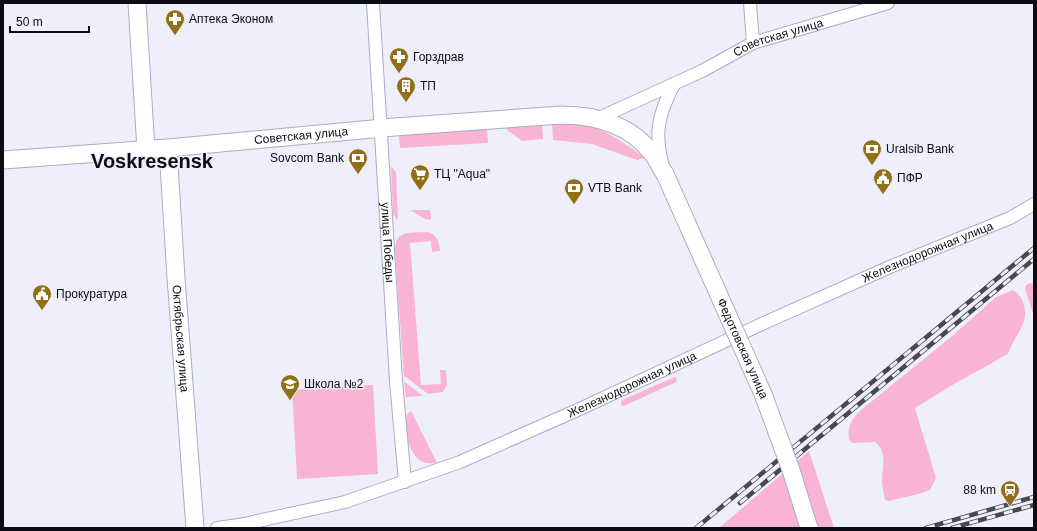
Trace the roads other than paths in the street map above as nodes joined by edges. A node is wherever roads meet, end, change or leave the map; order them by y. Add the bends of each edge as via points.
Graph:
1 (137, 3) edge
2 (373, 3) edge
3 (750, 3) edge
4 (888, 3) edge
5 (754, 43) junction
6 (674, 84) junction
7 (599, 118) junction
8 (381, 129) junction
9 (168, 148) junction
10 (146, 150) junction
11 (3, 160) edge
12 (665, 174) junction
13 (1034, 204) edge
14 (405, 482) junction
15 (195, 528) edge
16 (217, 528) edge
17 (809, 528) edge

1 - 10 main road
2 - 8 street, улица Победы
3 - 5 street
4 - 5 street, Советская улица
5 - 6 street, Советская улица via 702,72
6 - 7 street, Советская улица
6 - 12 street via 658,125 659,150
7 - 8 main road, Советская улица via 561,114
7 - 12 main road, Советская улица via 622,128 643,143
8 - 9 main road, Советская улица
8 - 14 street, улица Победы via 396,380
9 - 10 main road, Советская улица
9 - 15 main road, Октябрьская улица
10 - 11 main road, Советская улица
12 - 17 main road, Федотовская улица, bridge via 763,394
13 - 14 street, Железнодорожная улица via 1010,218 892,266 768,321 460,462
14 - 16 street, Железнодорожная улица via 345,502

